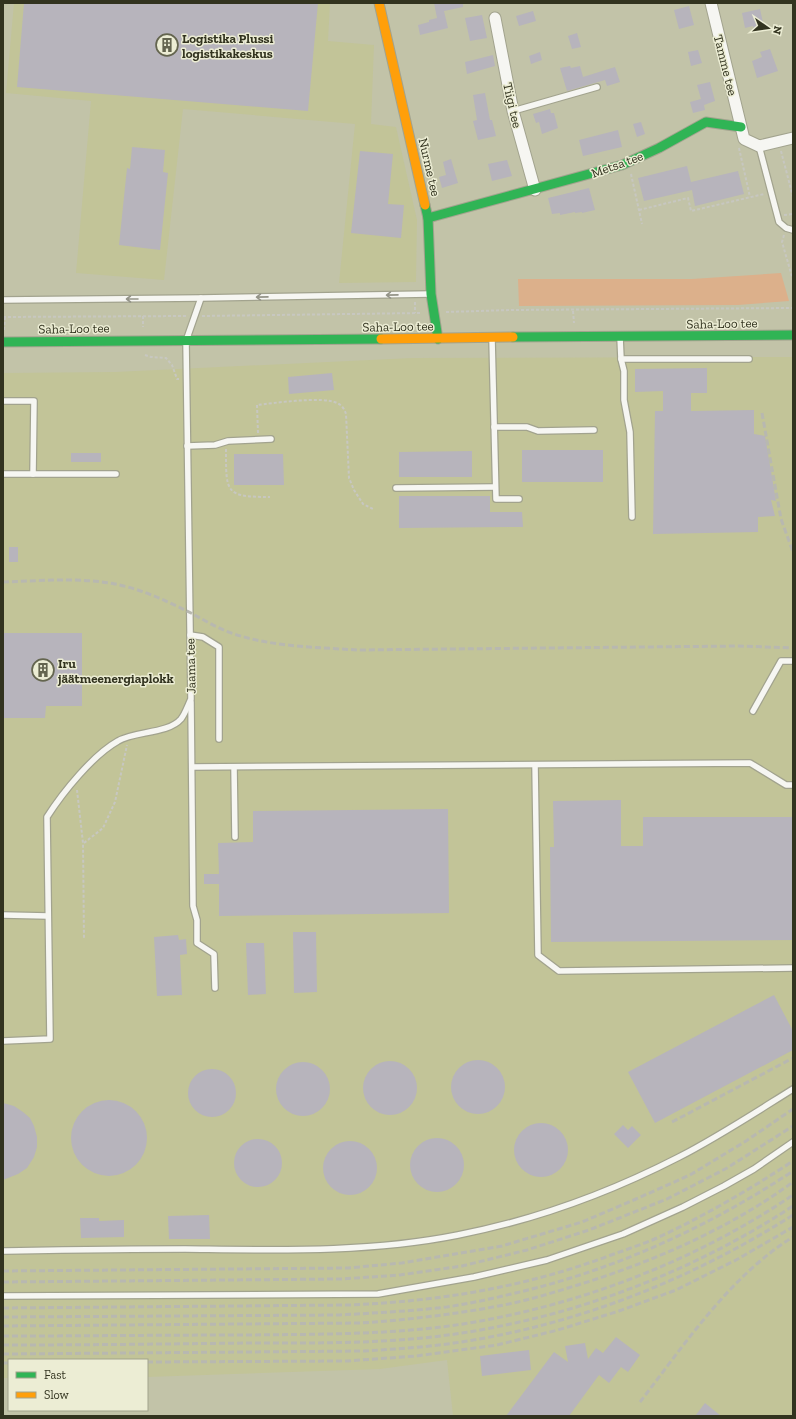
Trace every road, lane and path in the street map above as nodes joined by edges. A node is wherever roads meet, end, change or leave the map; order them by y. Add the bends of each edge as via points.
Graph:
1 (379, 3) edge
2 (711, 3) edge
3 (495, 18) dead end
4 (597, 87) dead end
5 (513, 111) junction
6 (741, 127) junction
7 (793, 138) edge
8 (744, 139) junction
9 (759, 146) junction
10 (780, 148) dead end
11 (630, 170) dead end
12 (535, 190) junction
13 (771, 193) junction
14 (750, 197) junction
15 (793, 197) edge
16 (639, 210) junction
17 (428, 218) junction
18 (642, 224) dead end
19 (786, 228) junction
20 (793, 230) edge
21 (793, 280) edge
22 (431, 294) junction
23 (201, 298) junction
24 (3, 300) edge
25 (793, 308) edge
26 (434, 313) junction
27 (194, 316) junction
28 (3, 317) edge
29 (793, 335) edge
30 (620, 337) junction
31 (438, 339) junction
32 (492, 339) junction
33 (186, 341) junction
34 (3, 342) edge
35 (749, 358) dead end
36 (621, 359) junction
37 (3, 401) edge
38 (494, 427) junction
39 (594, 430) dead end
40 (271, 439) dead end
41 (258, 440) junction
42 (226, 442) junction
43 (187, 446) junction
44 (3, 474) edge
45 (34, 474) junction
46 (116, 474) dead end
47 (495, 487) junction
48 (396, 488) dead end
49 (270, 496) dead end
50 (519, 499) dead end
51 (373, 509) dead end
52 (632, 517) dead end
53 (190, 635) junction
54 (793, 661) edge
55 (191, 699) junction
56 (753, 711) dead end
57 (128, 738) junction
58 (218, 739) dead end
59 (535, 765) junction
60 (192, 767) junction
61 (234, 767) junction
62 (76, 779) junction
63 (793, 785) edge
64 (235, 837) dead end
65 (83, 843) junction
66 (3, 915) edge
67 (48, 916) junction
68 (84, 939) dead end
69 (793, 968) edge
70 (215, 988) dead end
71 (3, 1041) edge
72 (793, 1089) edge
73 (793, 1142) edge
74 (3, 1251) edge
75 (3, 1296) edge

1 - 17 main road, Nurme tee
2 - 6 street, Tamme tee
3 - 5 street, Tiigi tee
4 - 5 lane
5 - 12 street, Tiigi tee
6 - 8 street
6 - 12 main road, Metsa tee via 706,122 622,165
7 - 9 street
8 - 9 street
8 - 14 path via 738,143
9 - 13 lane
10 - 15 path
11 - 16 path
12 - 17 main road, Metsa tee
13 - 14 path
13 - 19 lane via 779,222
14 - 16 path via 691,211 688,198
16 - 18 path
17 - 22 main road, Nurme tee
19 - 20 lane
19 - 21 path via 782,242
22 -> 23 lane
22 - 26 main road, Nurme tee
23 -> 24 lane
23 - 27 lane, Jaama tee
25 - 26 path
26 - 27 path
26 - 31 main road, Nurme tee
27 - 28 path
27 - 33 lane, Jaama tee
29 - 30 main road, Saha-Loo tee
30 - 32 main road, Saha-Loo tee
30 - 36 lane
31 - 32 main road, Saha-Loo tee
31 - 33 main road, Saha-Loo tee
32 - 38 lane
33 - 34 main road, Saha-Loo tee
33 - 43 lane, Jaama tee
35 - 36 lane
36 - 52 lane via 624,370 624,400 630,432
37 - 45 lane via 34,401
38 - 39 lane
38 - 47 lane
40 - 41 lane
41 - 42 lane
41 - 51 path via 257,404 321,400 338,403 346,414 349,478 363,504
42 - 43 lane
42 - 49 path via 226,474 232,492
43 - 53 lane, Jaama tee
44 - 45 lane
45 - 46 lane
47 - 48 lane
47 - 50 lane via 496,499
53 - 55 lane, Jaama tee
53 - 58 lane via 203,637 219,647
54 - 56 lane via 781,661
55 - 57 lane, Jaama tee via 181,719 166,728
55 - 60 lane
57 - 62 lane, Jaama tee via 103,750
57 - 65 path via 115,802 103,828
59 - 61 lane
59 - 63 lane via 750,763 786,785
59 - 69 lane via 538,955 559,971
60 - 61 lane
60 - 70 lane via 193,906 197,942 214,954
61 - 64 lane
62 - 65 path
62 - 67 lane, Jaama tee via 47,816
65 - 68 path
66 - 67 lane
67 - 71 lane, Jaama tee via 50,1040
72 - 74 lane via 702,1145 617,1186 553,1211 457,1235 416,1242 331,1248
73 - 75 lane via 724,1186 623,1234 547,1260 474,1277 378,1294

